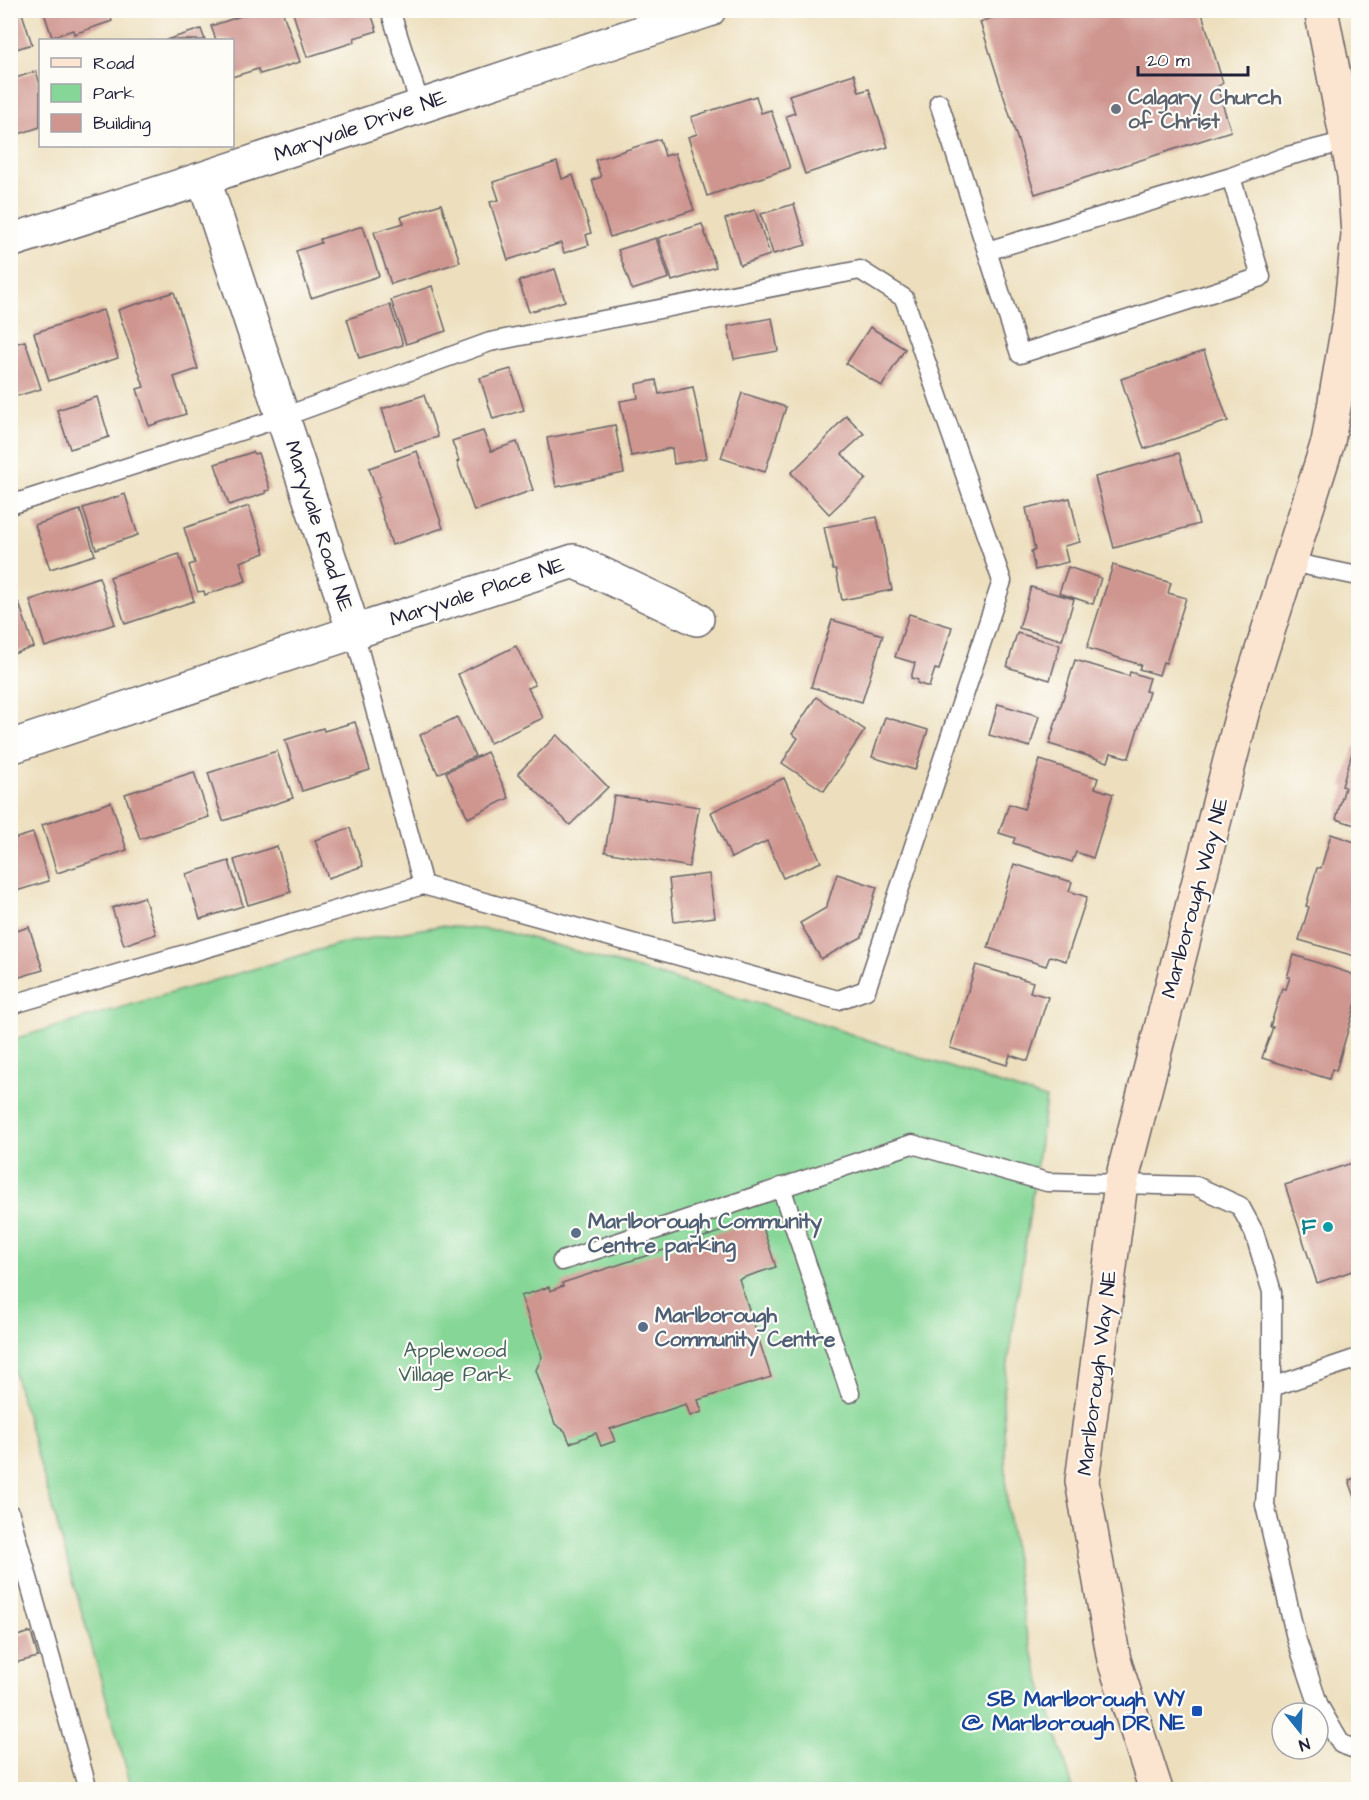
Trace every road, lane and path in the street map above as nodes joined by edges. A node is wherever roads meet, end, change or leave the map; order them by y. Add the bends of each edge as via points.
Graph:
1 (390, 10) edge
2 (709, 10) edge
3 (1321, 10) edge
4 (675, 16) edge
5 (939, 103) dead end
6 (420, 105) junction
7 (1347, 141) junction
8 (1231, 177) junction
9 (204, 180) junction
10 (1358, 235) edge
11 (10, 241) edge
12 (987, 251) junction
13 (283, 417) junction
14 (10, 505) edge
15 (1290, 562) junction
16 (1359, 576) edge
17 (697, 619) dead end
18 (354, 632) junction
19 (10, 747) edge
20 (423, 885) junction
21 (10, 1005) edge
22 (1121, 1183) junction
23 (781, 1187) junction
24 (562, 1261) dead end
25 (1359, 1358) edge
26 (1272, 1387) junction
27 (850, 1393) dead end
28 (10, 1514) edge
29 (1359, 1750) edge
30 (88, 1790) edge
31 (1156, 1790) edge

1 - 6 lane
2 - 4 street, Maryvale Drive NE
3 - 7 street, Marlborough Way NE
4 - 6 street, Maryvale Drive NE
5 - 12 lane
6 - 9 street, Maryvale Drive NE
7 - 8 lane via 1284,157
7 - 10 street, Marlborough Way NE
8 - 12 lane
8 - 12 lane via 1261,277 1020,354
9 - 11 street, Maryvale Drive NE
9 - 13 street, Maryvale Road NE
10 - 15 street, Marlborough Way NE via 1350,314 1328,442
13 - 14 lane
13 - 18 street, Maryvale Road NE
13 - 20 lane via 490,342 860,270 904,298 1002,581 866,990 838,1000
15 - 16 lane
15 - 22 street, Marlborough Way NE via 1243,710
17 - 18 street, Maryvale Place NE via 574,561
18 - 19 street, Maryvale Road NE
18 - 20 lane
20 - 21 lane
22 - 23 lane via 1047,1182 912,1144
22 - 26 lane via 1196,1186 1239,1206 1254,1233 1272,1292
22 - 31 street, Marlborough Way NE via 1082,1480 1114,1660
23 - 24 lane
23 - 27 lane
25 - 26 lane
26 - 29 lane via 1265,1505 1296,1638 1319,1706 1341,1744
28 - 30 lane

